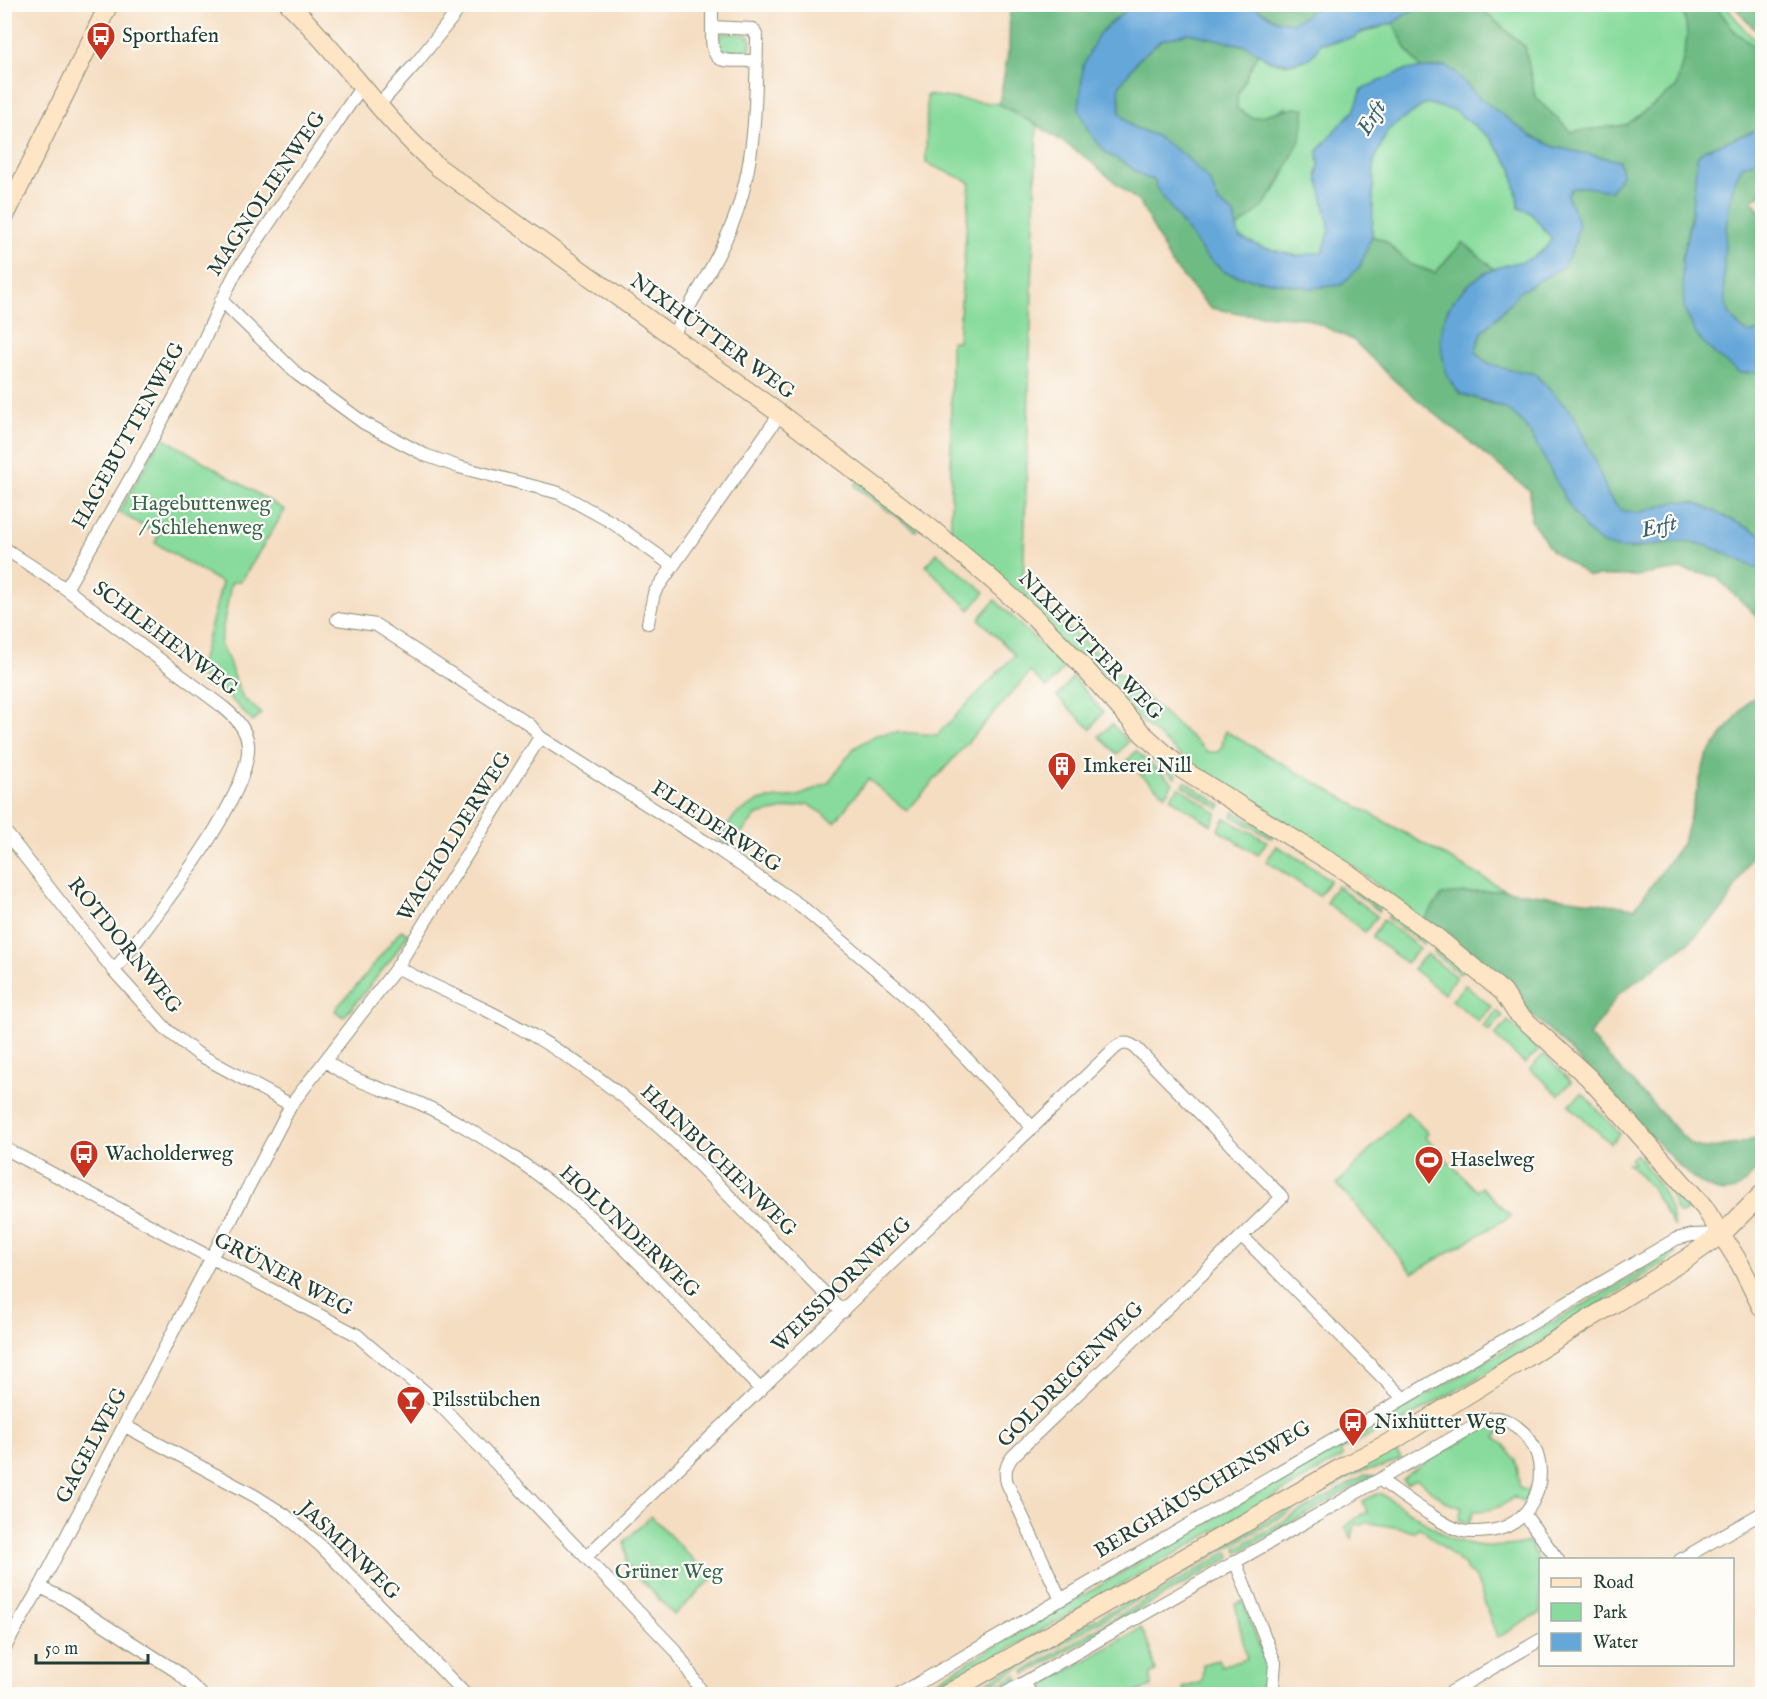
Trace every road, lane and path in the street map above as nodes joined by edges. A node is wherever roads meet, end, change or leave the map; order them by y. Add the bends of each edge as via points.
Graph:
1 (109, 4) edge
2 (289, 4) edge
3 (463, 4) edge
4 (712, 4) edge
5 (712, 27) junction
6 (757, 61) junction
7 (362, 86) junction
8 (378, 106) junction
9 (4, 218) edge
10 (221, 300) junction
11 (673, 335) junction
12 (780, 414) junction
13 (4, 548) edge
14 (673, 566) junction
15 (66, 589) junction
16 (337, 619) dead end
17 (648, 623) dead end
18 (540, 738) junction
19 (4, 830) edge
20 (398, 967) junction
21 (114, 970) junction
22 (326, 1061) junction
23 (291, 1105) junction
24 (1033, 1128) junction
25 (6, 1154) edge
26 (1762, 1194) edge
27 (1722, 1234) junction
28 (1242, 1236) junction
29 (212, 1259) junction
30 (1762, 1308) edge
31 (843, 1312) junction
32 (761, 1390) junction
33 (1403, 1398) junction
34 (124, 1426) junction
35 (1380, 1480) junction
36 (1762, 1513) edge
37 (1525, 1515) junction
38 (586, 1557) junction
39 (1557, 1558) edge
40 (1683, 1558) edge
41 (1235, 1561) junction
42 (40, 1587) junction
43 (1061, 1600) junction
44 (1539, 1641) edge
45 (4, 1649) edge
46 (1024, 1683) junction
47 (201, 1695) edge
48 (465, 1695) edge
49 (703, 1695) edge
50 (900, 1695) edge
51 (946, 1695) edge
52 (1004, 1695) edge
53 (1031, 1695) edge
54 (1270, 1695) edge
55 (1448, 1695) edge

1 - 9 main road
2 - 7 main road, NIXHÜTTER WEG
3 - 8 street
4 - 5 street
5 - 6 street via 713,54 719,59
5 - 6 street via 753,28
6 - 11 street via 753,136 733,222
7 - 8 main road, NIXHÜTTER WEG
7 - 10 street, MAGNOLIENWEG
8 - 11 main road, NIXHÜTTER WEG via 438,167
10 - 14 street, MAGNOLIENWEG via 297,375 364,423 404,445 459,467 568,497
10 - 15 street, HAGEBUTTENWEG via 194,361 134,474
11 - 12 main road, NIXHÜTTER WEG
12 - 14 street
12 - 27 main road, NIXHÜTTER WEG via 1005,590 1077,660 1142,733 1183,770 1345,871 1436,936 1503,992 1516,1012 1596,1086 1704,1207
13 - 15 street, SCHLEHENWEG
14 - 17 street via 654,593
15 - 21 street, SCHLEHENWEG via 223,707 238,720 247,741 241,781 224,814
16 - 18 street, FLIEDERWEG via 376,625 530,725
18 - 20 street, WACHOLDERWEG
18 - 24 street, FLIEDERWEG via 801,906 906,995
19 - 21 street, ROTDORNWEG
20 - 22 street, WACHOLDERWEG
20 - 31 street, HAINBUCHENWEG via 537,1038 616,1091 666,1132
21 - 23 street, ROTDORNWEG via 139,1001 198,1054
22 - 23 street, WACHOLDERWEG
22 - 32 street, HOLUNDERWEG via 340,1072 466,1127 543,1177 619,1244
23 - 29 street, WACHOLDERWEG
24 - 28 street, WEISSDORNWEG via 1115,1048 1126,1043 1136,1048 1282,1197
24 - 31 street, WEISSDORNWEG
25 - 29 street, GRÜNER WEG
26 - 27 main road
27 - 30 main road, NIXHÜTTER WEG
27 - 33 street, BERGHÄUSCHENSWEG via 1676,1239
27 - 51 main road via 1626,1298 1394,1440
28 - 33 street
28 - 43 street, GOLDREGENWEG via 1008,1463 1007,1483
29 - 34 street, GAGELWEG
29 - 38 street, GRÜNER WEG via 357,1335 441,1406
31 - 32 street, WEISSDORNWEG
32 - 38 street, WEISSDORNWEG
33 - 43 street, BERGHÄUSCHENSWEG
34 - 42 street, GAGELWEG
34 - 48 street, JASMINWEG via 285,1515 322,1547
35 - 37 street via 1464,1532 1499,1530
35 - 37 street via 1482,1421 1501,1419 1519,1428 1535,1451 1539,1485
35 - 41 street
36 - 40 street
37 - 39 street
38 - 49 street, GRÜNER WEG via 676,1652
41 - 46 street
41 - 54 street via 1275,1663
42 - 45 street, GAGELWEG
42 - 47 street via 176,1671
43 - 50 street, BERGHÄUSCHENSWEG
44 - 55 street
46 - 52 street
46 - 53 street

